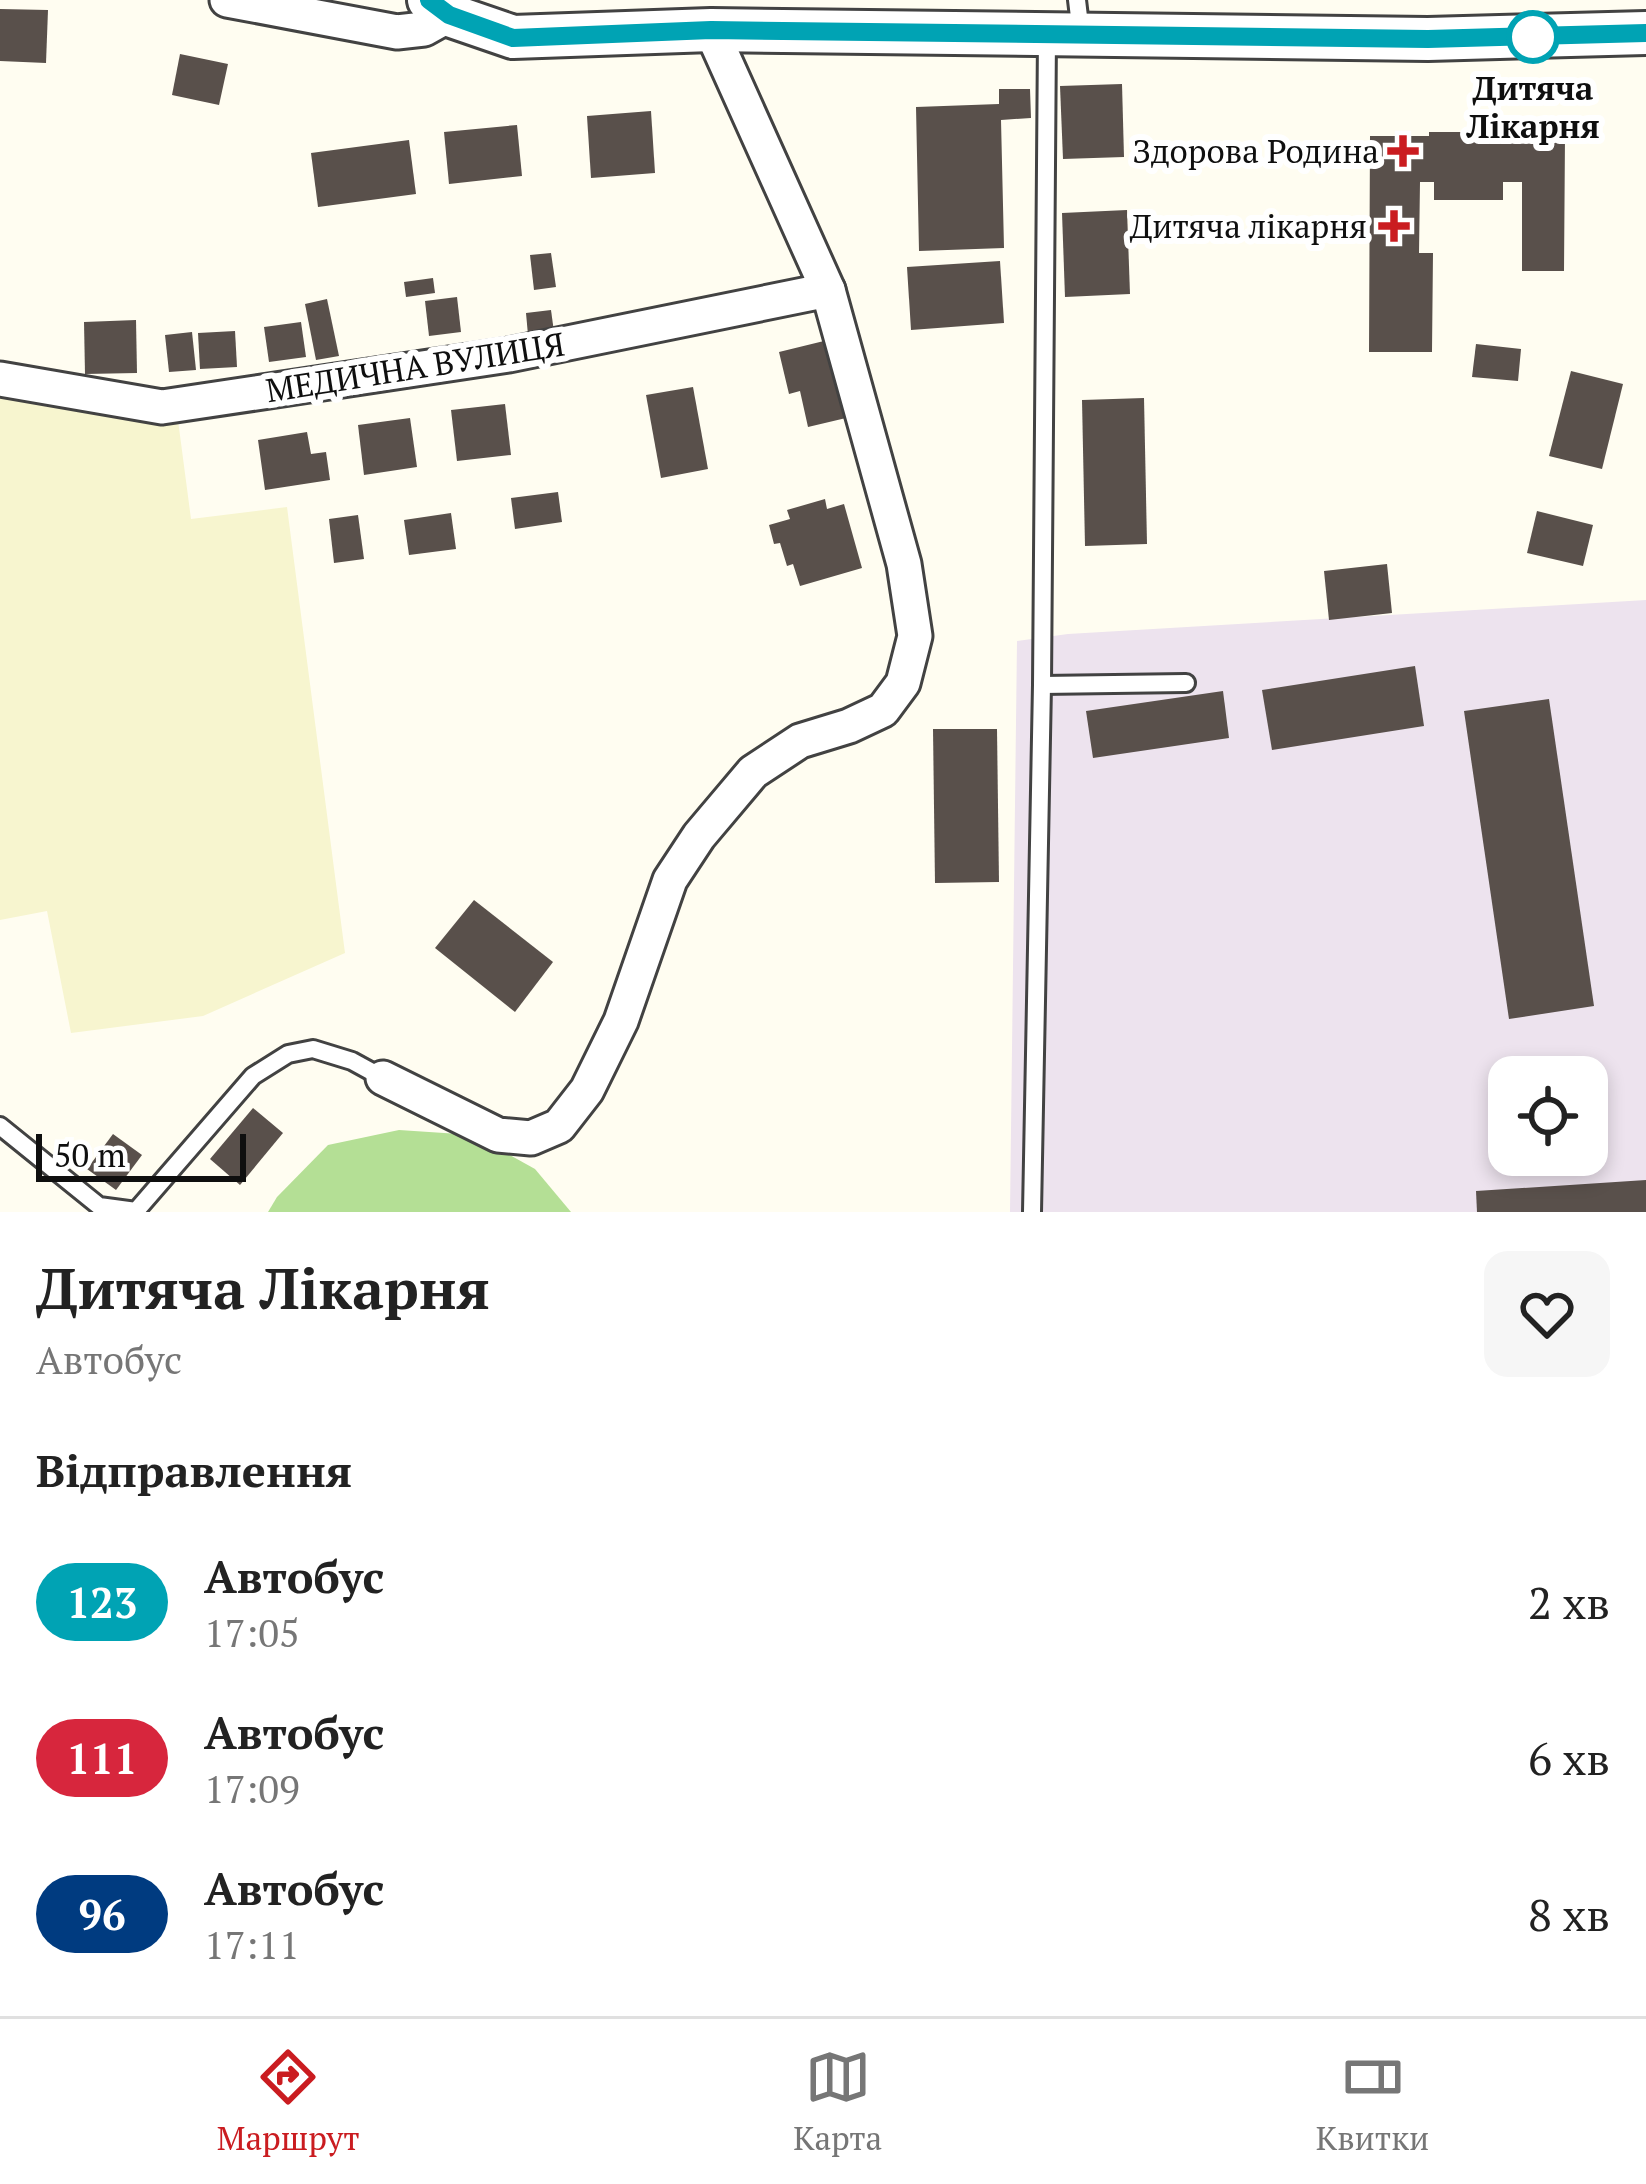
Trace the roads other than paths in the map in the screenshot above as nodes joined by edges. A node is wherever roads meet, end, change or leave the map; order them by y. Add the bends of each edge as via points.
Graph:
1 (227, 0) edge
2 (439, 8) edge
3 (1068, 23) edge
4 (711, 30) junction
5 (1646, 33) edge
6 (828, 290) junction
7 (0, 379) edge
8 (1186, 683) dead end
9 (1042, 685) junction
10 (383, 1078) joint
11 (0, 1126) edge
12 (1032, 1212) edge

1 - 2 street via 397,32 424,29
2 - 4 street via 513,38
3 - 4 street
3 - 5 street via 1436,39
3 - 9 lane
4 - 6 street
6 - 7 street, МЕДИЧНА ВУЛИЦЯ via 509,355 162,407
6 - 10 street via 904,564 915,637 903,683 883,710 800,741 753,772 698,836 670,880 621,1021 559,1126 530,1138 498,1135
8 - 9 lane
9 - 12 lane
10 - 11 lane via 314,1048 288,1054 253,1076 136,1211 99,1206

